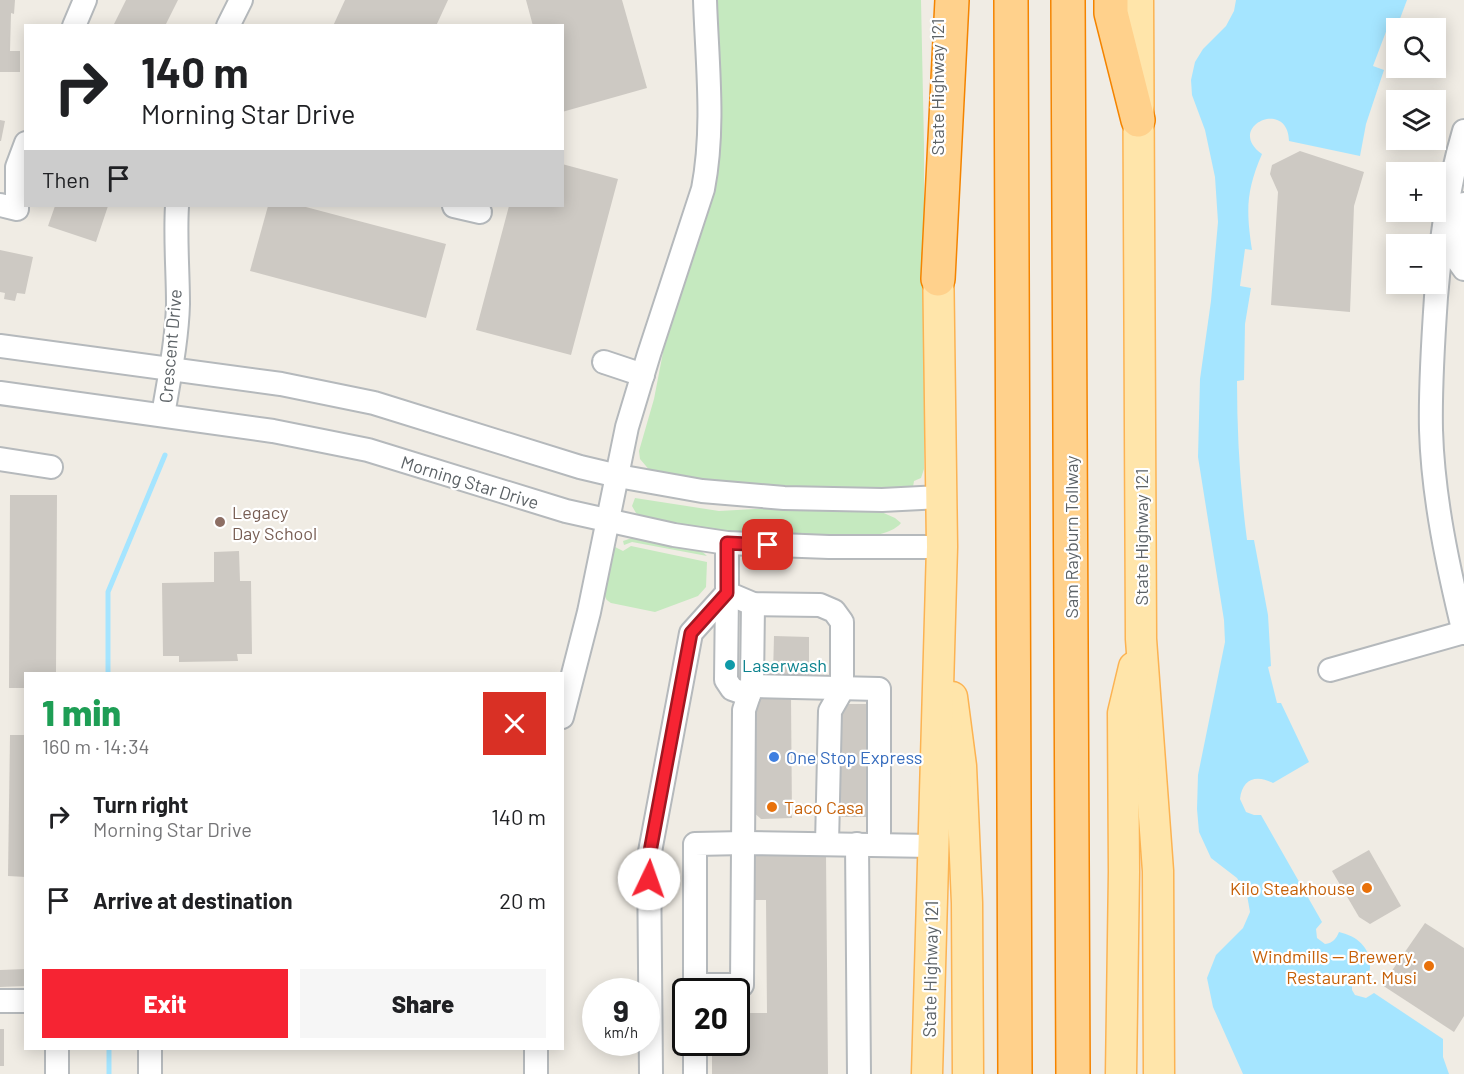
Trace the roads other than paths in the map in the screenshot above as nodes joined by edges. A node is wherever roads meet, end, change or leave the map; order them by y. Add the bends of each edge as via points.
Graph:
1 (241, 0) edge
2 (705, 0) edge
3 (937, 0) edge
4 (952, 0) edge
5 (1011, 0) edge
6 (1068, 0) edge
7 (1111, 0) edge
8 (1138, 0) edge
9 (85, 1) edge
10 (75, 24) edge
11 (229, 24) edge
12 (1138, 120) junction
13 (1464, 131) edge
14 (24, 148) edge
15 (1455, 161) junction
16 (1464, 199) edge
17 (1464, 204) edge
18 (9, 207) edge
19 (177, 207) edge
20 (458, 207) edge
21 (480, 212) dead end
22 (1464, 269) edge
23 (938, 279) junction
24 (0, 346) edge
25 (604, 362) dead end
26 (171, 371) junction
27 (643, 375) junction
28 (0, 393) edge
29 (164, 416) junction
30 (0, 459) edge
31 (51, 467) dead end
32 (618, 476) junction
33 (941, 497) junction
34 (607, 522) junction
35 (727, 543) junction
36 (942, 547) junction
37 (727, 593) junction
38 (753, 604) junction
39 (940, 605) junction
40 (1464, 632) edge
41 (1141, 639) junction
42 (1330, 670) dead end
43 (842, 690) junction
44 (751, 691) junction
45 (564, 709) edge
46 (744, 843) junction
47 (827, 844) junction
48 (868, 844) junction
49 (933, 846) junction
50 (695, 978) edge
51 (742, 978) edge
52 (0, 1001) edge
53 (24, 1001) edge
54 (57, 1050) edge
55 (150, 1050) edge
56 (536, 1050) edge
57 (695, 1056) edge
58 (57, 1074) edge
59 (150, 1074) edge
60 (536, 1074) edge
61 (651, 1074) edge
62 (695, 1074) edge
63 (859, 1074) edge
64 (927, 1074) edge
65 (968, 1074) edge
66 (1015, 1074) edge
67 (1073, 1074) edge
68 (1121, 1074) edge
69 (1159, 1074) edge

1 - 11 street
2 - 27 street via 708,165
3 - 23 main road, State Highway 121
4 - 23 highway
5 - 66 highway
6 - 67 highway, Sam Rayburn Tollway
7 - 12 highway
8 - 12 main road, State Highway 121
9 - 10 street
12 - 41 main road, State Highway 121
13 - 15 street
14 - 18 street
15 - 16 street
15 - 40 street via 1440,252 1431,368 1431,432 1441,525
17 - 22 street via 1456,255
19 - 26 street, Crescent Drive via 178,306
20 - 21 street
23 - 33 main road, State Highway 121
24 - 26 street
25 - 27 street
26 - 29 street, Crescent Drive
26 - 32 street via 281,384 374,403
27 - 32 street via 627,427
28 - 29 street, Morning Star Drive
29 - 34 street, Morning Star Drive via 273,431 368,450
30 - 31 street
32 - 33 street via 702,491 784,498
32 - 34 street
33 - 36 main road, State Highway 121
34 - 35 street, Morning Star Drive
34 - 45 street
35 - 36 street, Morning Star Drive
35 - 37 street
36 - 39 main road, State Highway 121
37 - 38 street
37 - 44 street via 726,680 732,688
37 - 61 street via 691,633 649,857
38 - 43 street via 820,605 834,611 843,626
38 - 44 street
39 - 49 main road, State Highway 121
39 - 65 main road via 961,766
40 - 42 street
41 - 68 main road via 1123,713
41 - 69 main road, State Highway 121 via 1158,871
43 - 44 street
43 - 47 street via 830,711
43 - 48 street via 879,689
44 - 46 street via 744,710
46 - 47 street
46 - 50 street via 695,844
46 - 51 street
47 - 48 street
48 - 49 street
48 - 63 street
49 - 64 main road, State Highway 121
52 - 53 street
54 - 58 street
55 - 59 street
56 - 60 street
57 - 62 street

